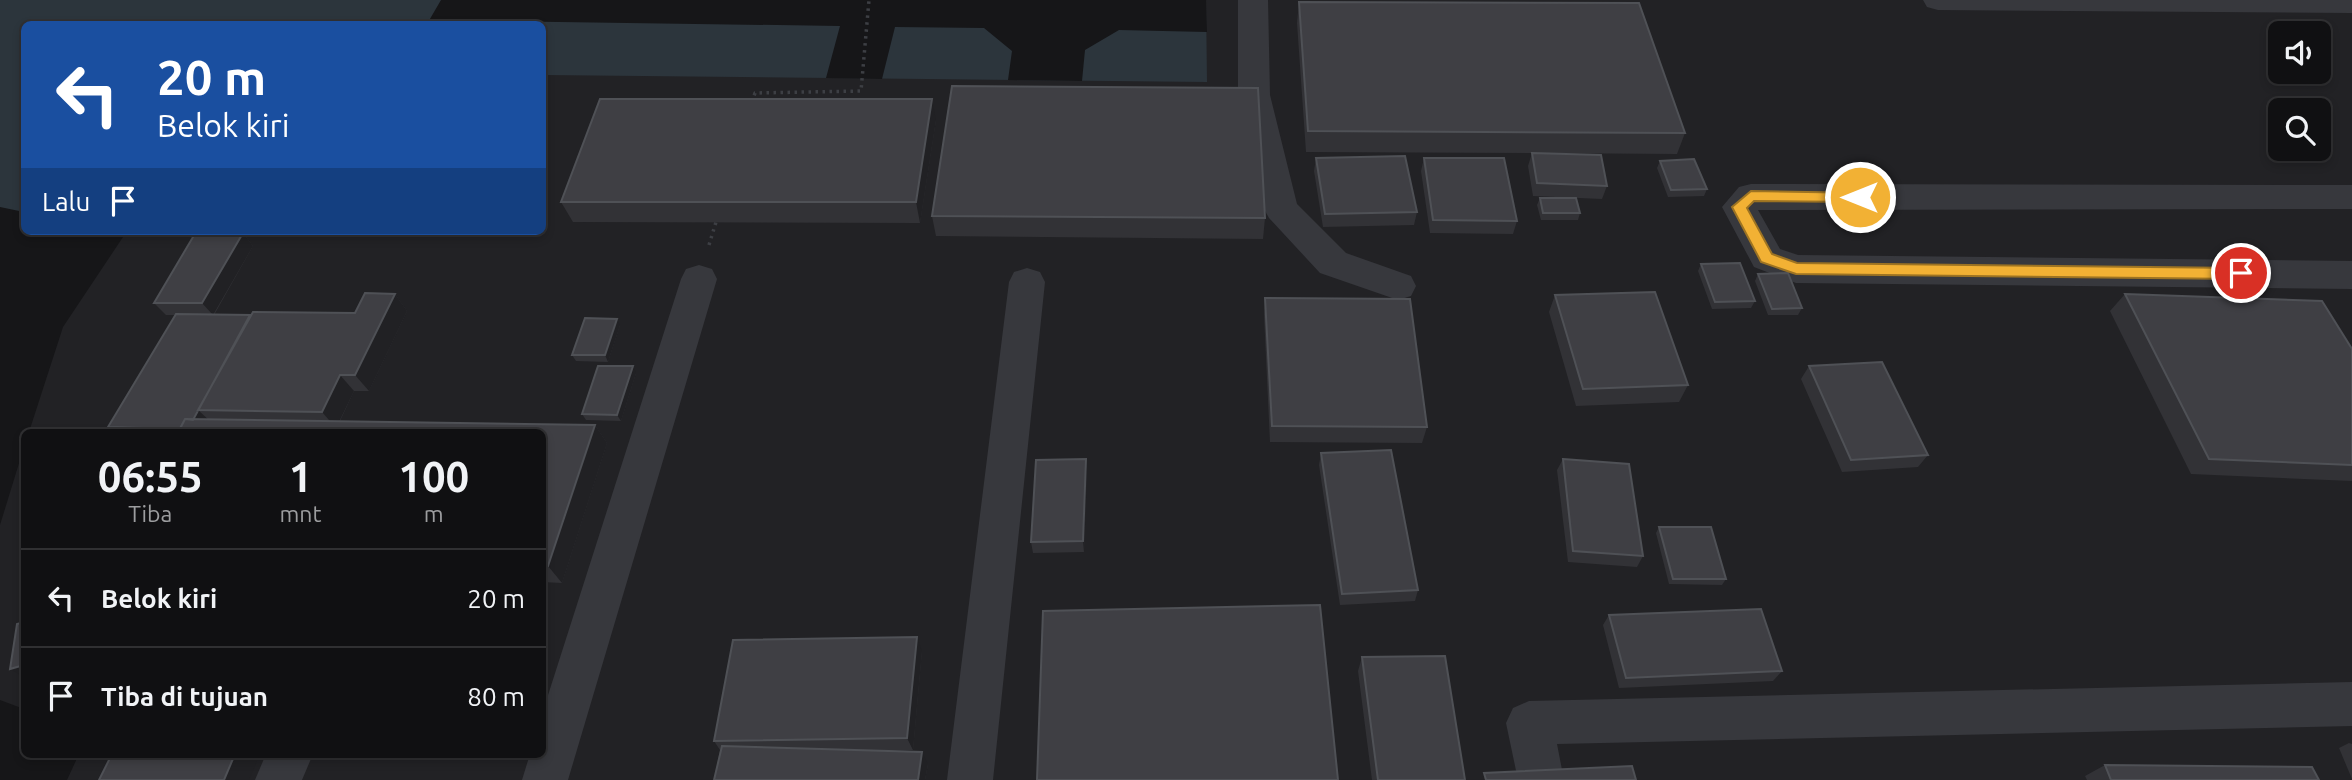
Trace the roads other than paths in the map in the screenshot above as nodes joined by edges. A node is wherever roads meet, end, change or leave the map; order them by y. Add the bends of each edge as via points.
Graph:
1 (1253, 0) edge
2 (1938, 0) edge
3 (1994, 0) edge
4 (2352, 3) edge
5 (2352, 197) edge
6 (2352, 275) edge
7 (699, 279) dead end
8 (1027, 282) dead end
9 (1398, 286) dead end
10 (2352, 704) edge
11 (288, 758) edge
12 (278, 780) edge
13 (545, 780) edge
14 (970, 780) edge
15 (1541, 780) edge

1 - 9 lane via 1254,95 1281,209 1333,263
2 - 3 lane
3 - 4 lane
5 - 6 lane via 1751,196 1739,207 1767,258 1796,269
7 - 13 lane
8 - 14 lane
10 - 15 lane via 1530,723
11 - 12 lane

